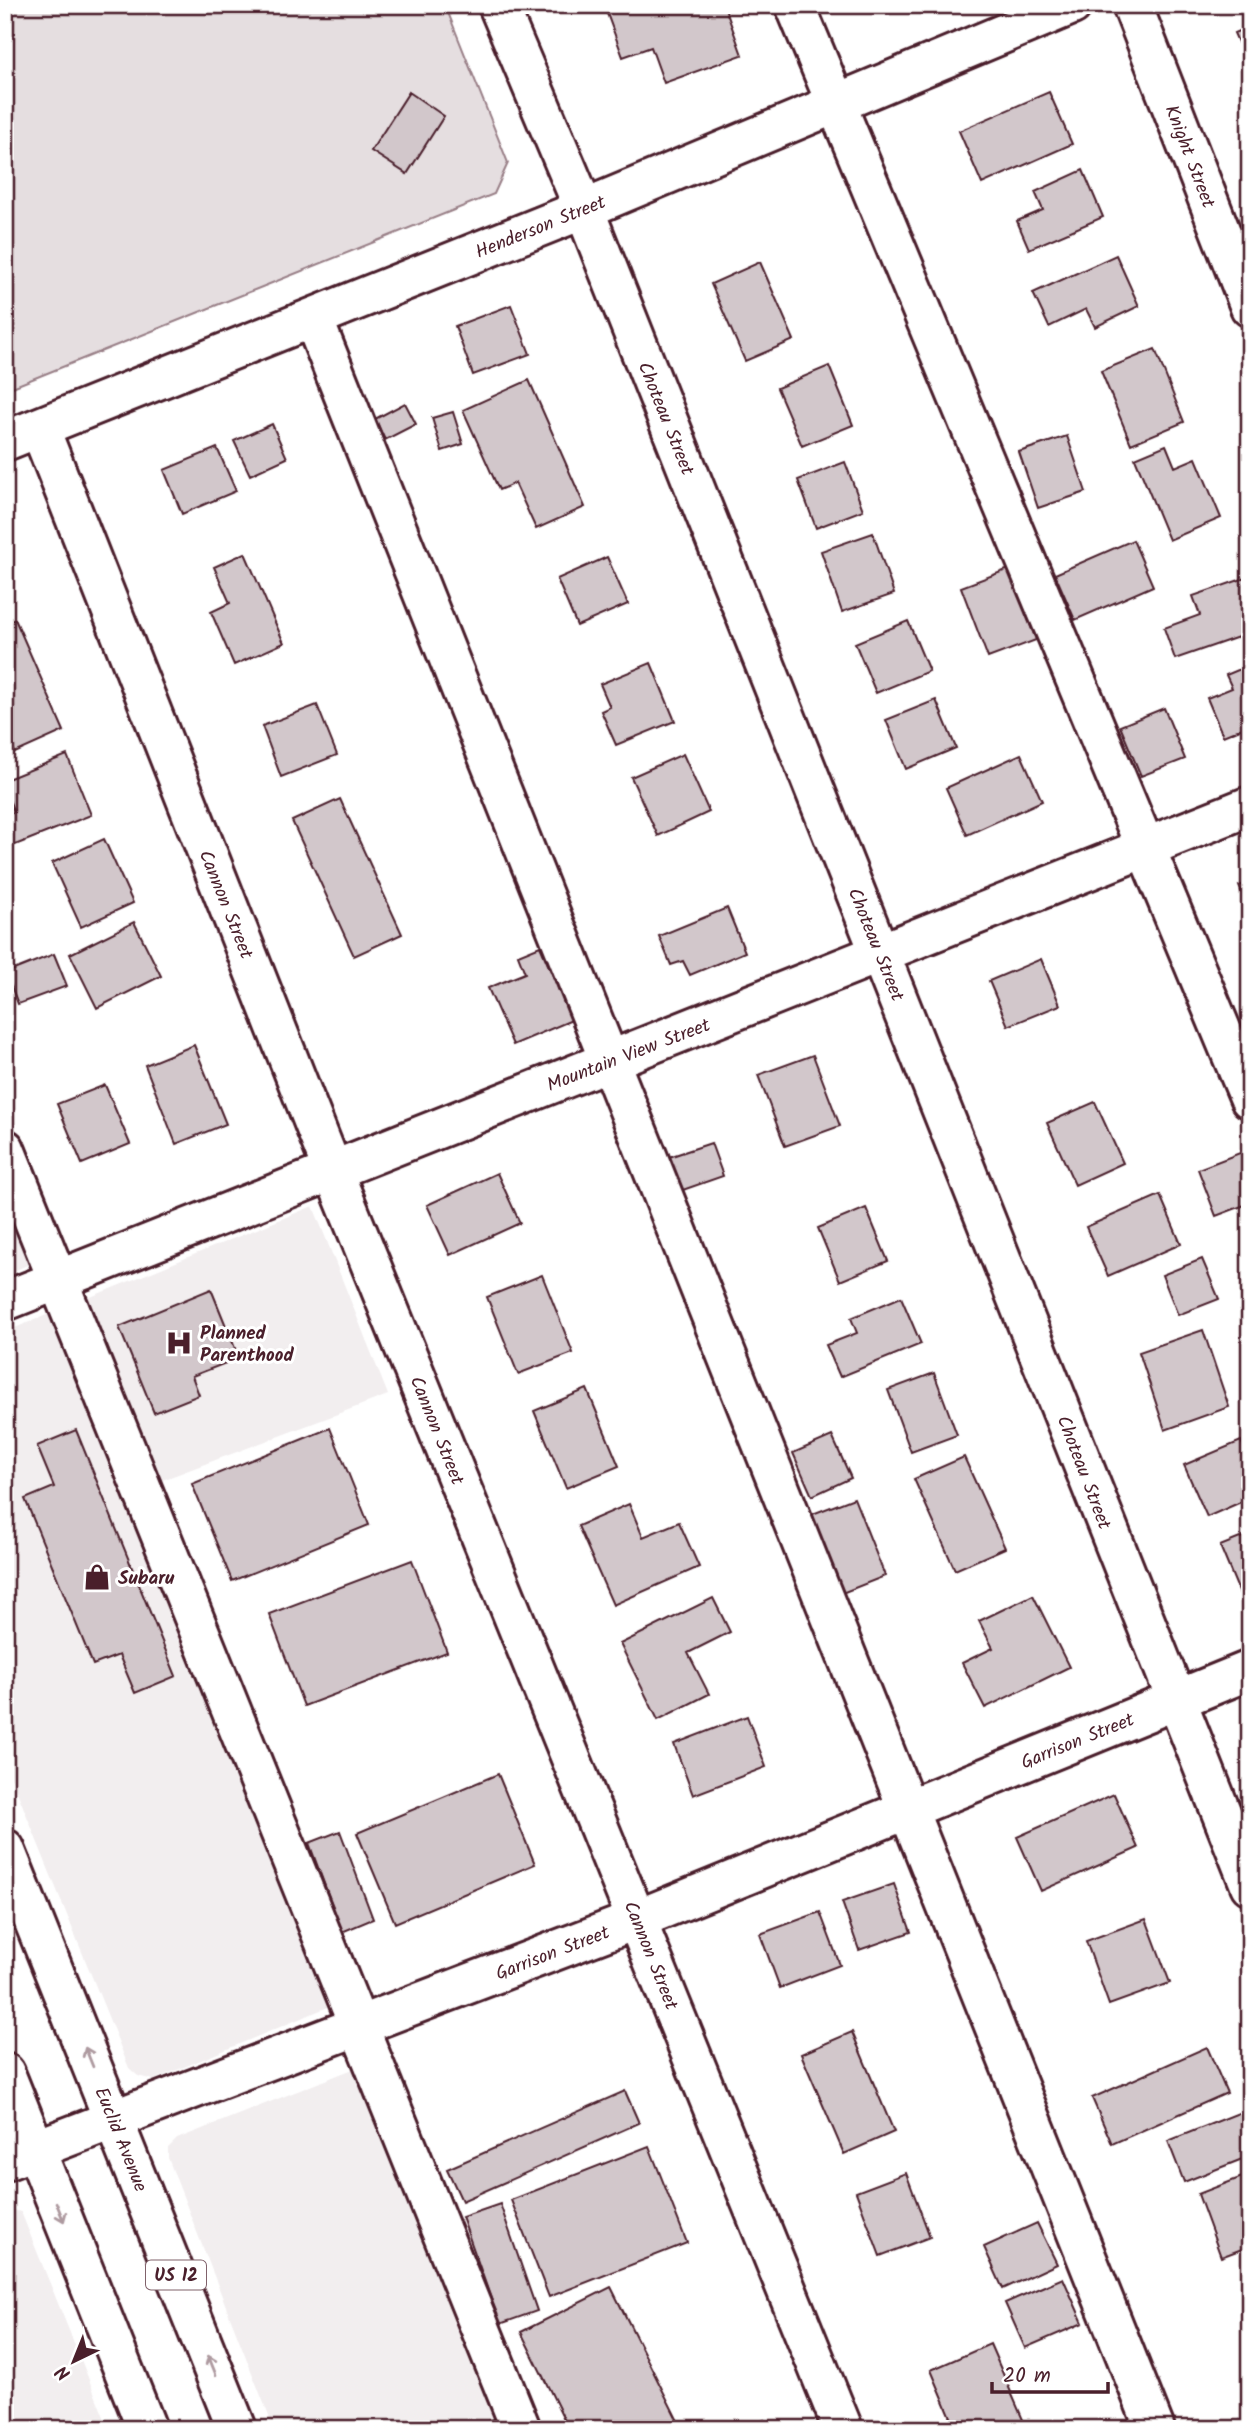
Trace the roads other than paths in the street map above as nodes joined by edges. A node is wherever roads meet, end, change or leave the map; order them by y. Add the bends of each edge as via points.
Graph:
1 (498, 5) edge
2 (795, 5) edge
3 (1072, 5) edge
4 (1132, 5) edge
5 (835, 104) junction
6 (584, 209) junction
7 (1250, 307) edge
8 (313, 318) junction
9 (23, 435) edge
10 (1250, 806) edge
11 (1147, 847) junction
12 (881, 954) junction
13 (610, 1061) junction
14 (1250, 1099) edge
15 (5, 1149) edge
16 (332, 1169) junction
17 (57, 1280) junction
18 (5, 1301) edge
19 (1250, 1670) edge
20 (1175, 1701) junction
21 (908, 1808) junction
22 (5, 1849) edge
23 (1250, 1885) edge
24 (638, 1919) junction
25 (359, 2026) junction
26 (5, 2073) edge
27 (115, 2120) junction
28 (20, 2155) edge
29 (147, 2429) edge
30 (237, 2429) edge
31 (522, 2429) edge
32 (843, 2429) edge
33 (1155, 2429) edge

1 - 6 main road, Choteau Street
2 - 5 main road
3 - 5 main road, Henderson Street
4 - 7 main road, Knight Street
5 - 6 main road, Henderson Street
5 - 11 main road
6 - 8 main road, Henderson Street
6 - 12 main road, Choteau Street
8 - 9 main road, Henderson Street
8 - 13 main road
9 - 16 main road, Cannon Street
10 - 11 main road, Mountain View Street
11 - 12 main road, Mountain View Street
11 - 14 main road
12 - 13 main road, Mountain View Street
12 - 20 main road, Choteau Street
13 - 16 main road, Mountain View Street
13 - 21 main road
15 - 17 main road
16 - 17 main road, Mountain View Street
16 - 24 main road, Cannon Street
17 - 18 main road, Mountain View Street
17 - 25 main road
19 - 20 main road, Garrison Street
20 - 21 main road, Garrison Street
20 - 23 main road, Choteau Street
21 - 24 main road, Garrison Street
21 - 33 main road
27 -> 22 main road, Euclid Avenue / US 12
24 - 25 main road, Garrison Street
24 - 32 main road, Cannon Street
25 - 27 main road, Garrison Street
25 - 31 main road
26 - 28 main road
27 - 28 main road, Garrison Street
30 -> 27 main road, Euclid Avenue / US 12
28 -> 29 main road

